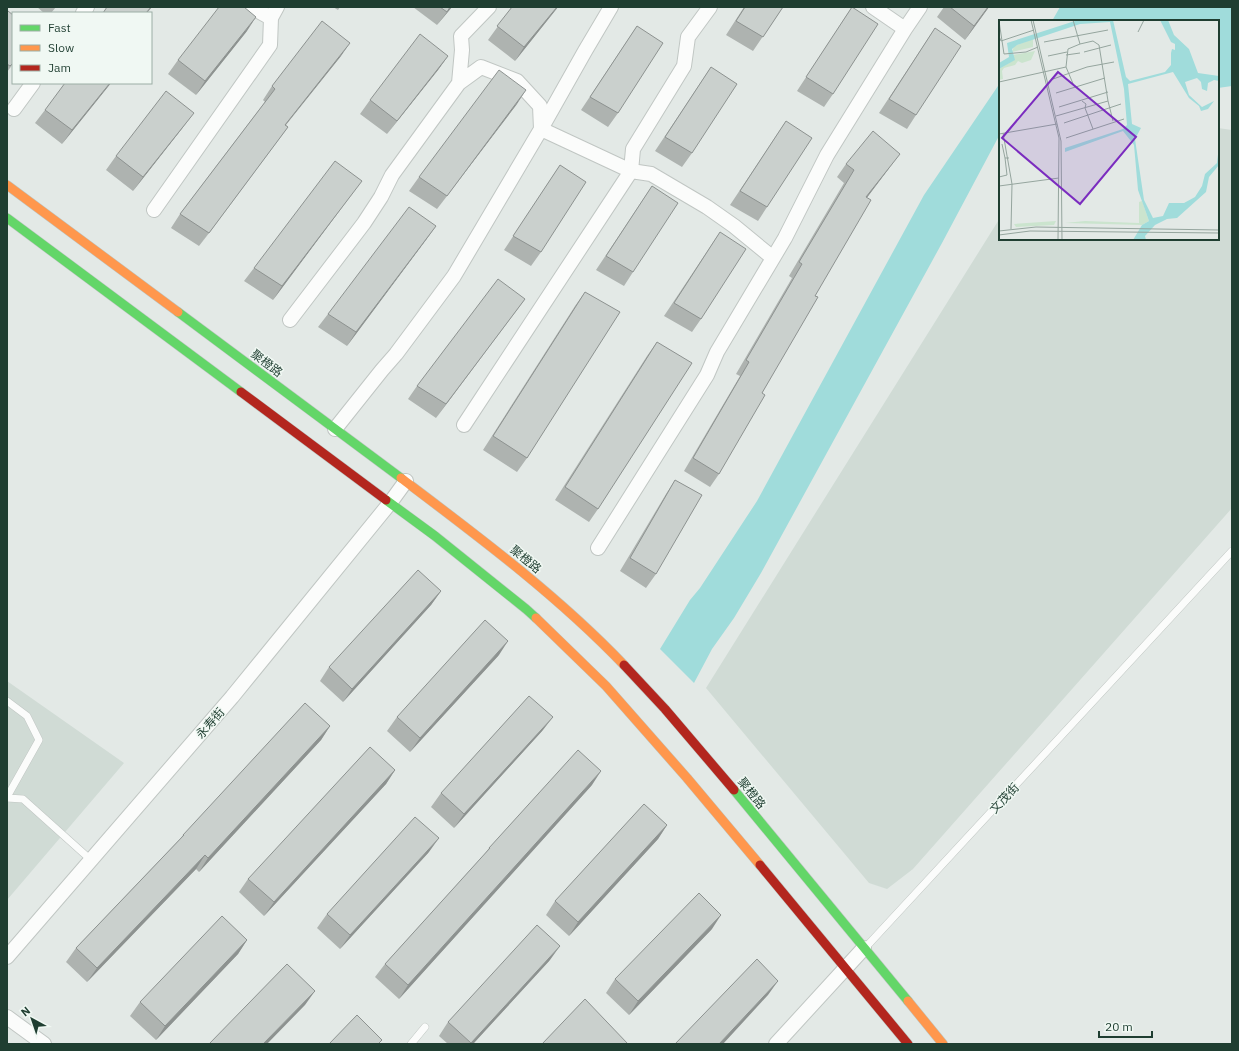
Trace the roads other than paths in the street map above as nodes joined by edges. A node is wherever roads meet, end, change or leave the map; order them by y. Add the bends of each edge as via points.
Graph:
1 (251, 7) edge
2 (489, 7) edge
3 (611, 7) edge
4 (710, 7) edge
5 (873, 7) edge
6 (920, 7) edge
7 (274, 12) edge
8 (905, 29) junction
9 (459, 83) junction
10 (32, 84) edge
11 (14, 109) dead end
12 (541, 129) junction
13 (631, 172) junction
14 (7, 185) edge
15 (154, 210) dead end
16 (7, 218) edge
17 (773, 258) junction
18 (290, 320) dead end
19 (464, 425) dead end
20 (335, 429) junction
21 (406, 481) junction
22 (390, 503) junction
23 (598, 548) dead end
24 (1232, 551) edge
25 (7, 702) edge
26 (7, 798) edge
27 (91, 860) junction
28 (864, 948) junction
29 (7, 958) edge
30 (846, 968) junction
31 (7, 1017) edge
32 (425, 1027) dead end
33 (44, 1044) edge
34 (411, 1044) edge
35 (776, 1044) edge
36 (908, 1044) edge
37 (943, 1044) edge

1 - 7 street
2 - 9 street via 460,36 462,50
3 - 12 street
4 - 13 street via 688,37 684,66 633,149
5 - 8 street
6 - 8 street
7 - 15 street via 270,45
8 - 17 street via 827,155
9 - 12 street via 481,67 517,81 540,106
9 - 18 street via 392,175 364,223
10 - 11 street
12 - 13 street
12 - 20 street via 454,276 396,354
13 - 17 street via 651,174 707,207
13 - 19 street
14 - 20 street, 聚橙路
16 - 22 street
17 - 23 street via 717,352 707,375
20 - 21 street, 聚橙路
21 - 22 street, 永寿街
21 - 28 street, 聚橙路 via 544,589 627,668 705,754
22 - 27 street, 永寿街 via 232,697
22 - 30 street via 526,609 606,686
24 - 28 lane, 文茂街
25 - 26 lane via 27,716 38,740
26 - 27 lane via 23,799
27 - 29 street, 永寿街
28 - 30 street, 文茂街
28 - 37 street, 聚橙路
30 - 35 street, 文茂街
30 - 36 street
31 - 33 street
32 - 34 lane

